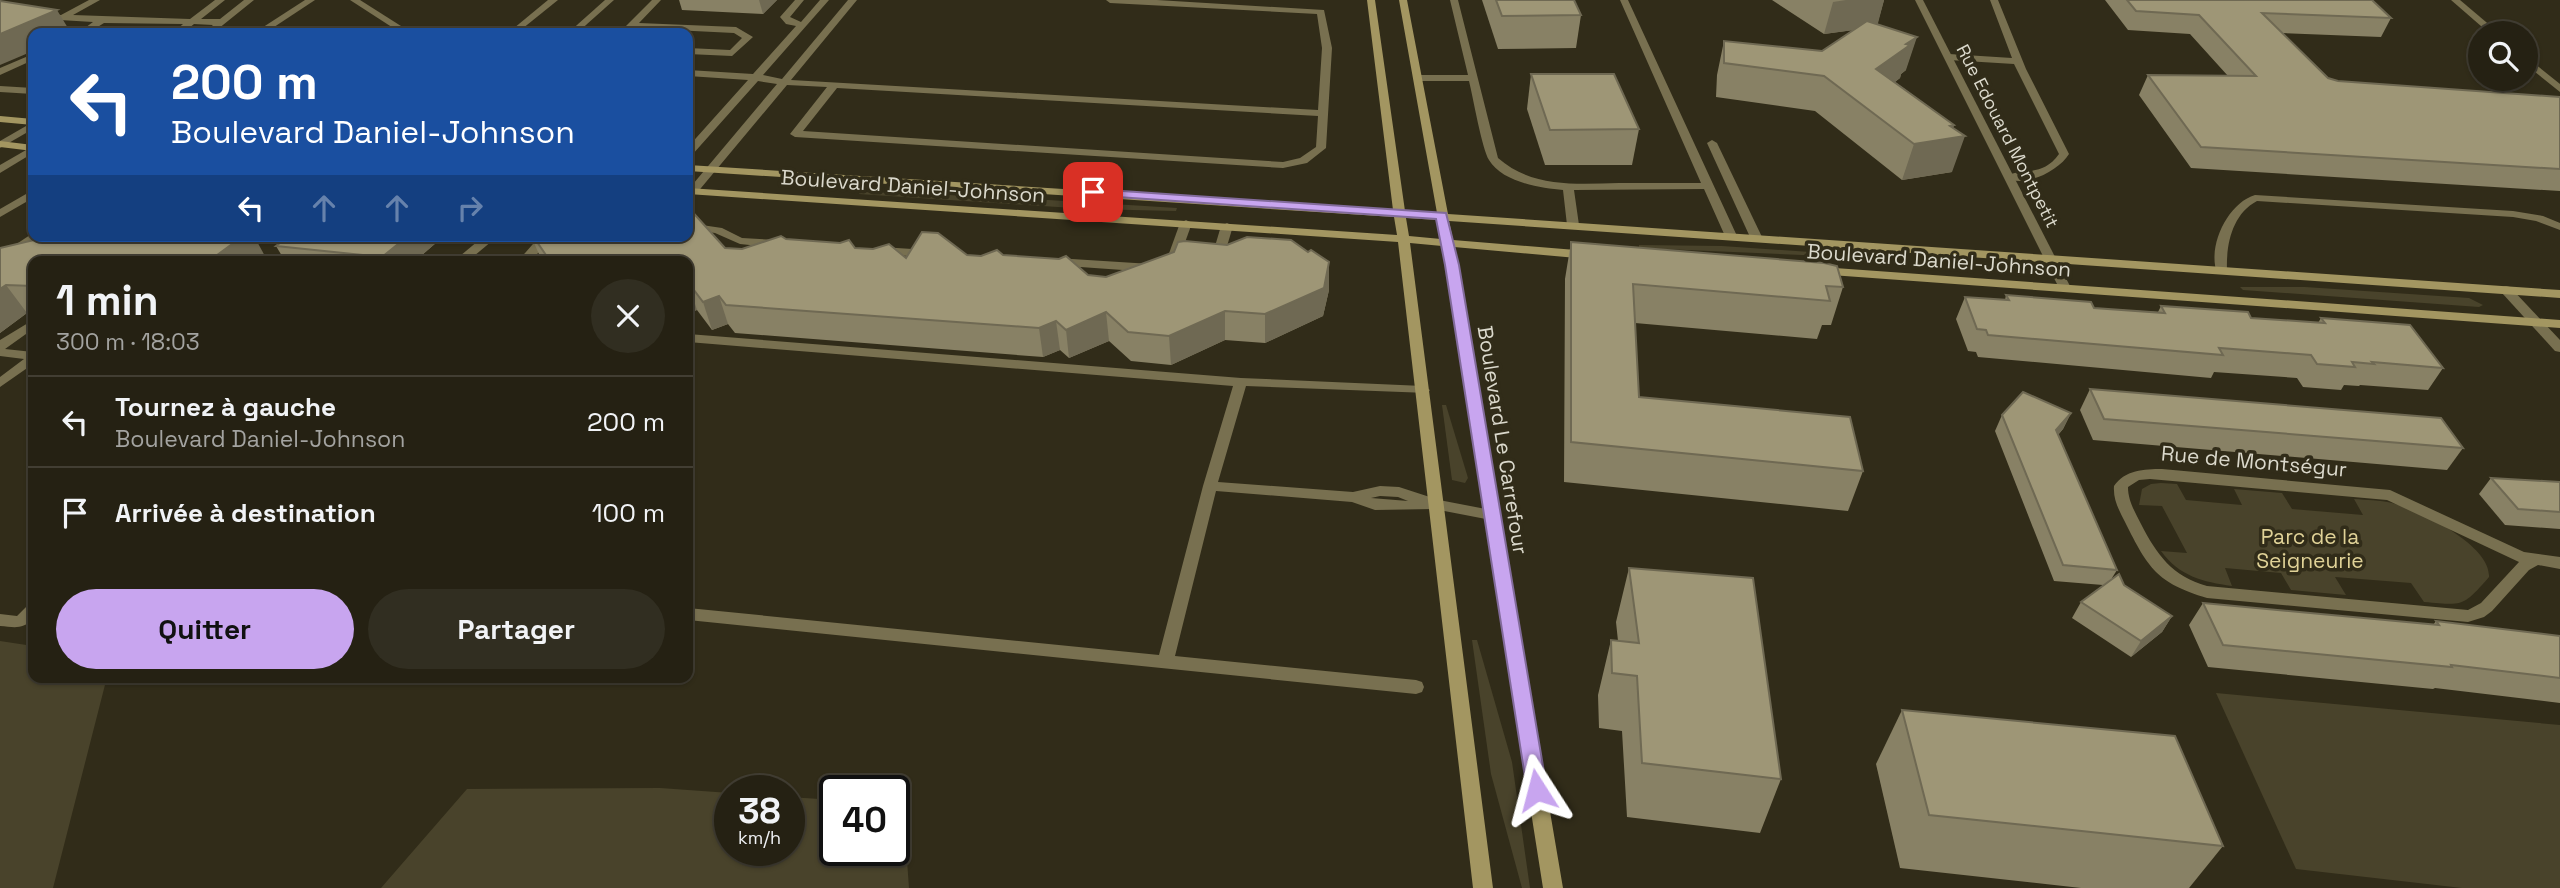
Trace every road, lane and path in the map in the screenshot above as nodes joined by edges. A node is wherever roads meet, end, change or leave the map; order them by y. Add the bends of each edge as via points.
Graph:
1 (96, 0) edge
2 (221, 0) edge
3 (250, 0) edge
4 (311, 0) edge
5 (354, 0) edge
6 (554, 0) edge
7 (610, 0) edge
8 (657, 0) edge
9 (800, 0) edge
10 (825, 0) edge
11 (853, 0) edge
12 (1110, 0) edge
13 (1371, 0) edge
14 (1403, 0) edge
15 (1454, 0) edge
16 (1624, 0) edge
17 (1919, 0) edge
18 (1994, 0) edge
19 (2455, 0) edge
20 (36, 15) edge
21 (61, 18) junction
22 (103, 20) junction
23 (2480, 21) edge
24 (153, 22) junction
25 (193, 22) junction
26 (223, 22) junction
27 (803, 24) junction
28 (90, 28) edge
29 (143, 28) edge
30 (184, 28) edge
31 (215, 28) edge
32 (266, 28) edge
33 (399, 28) edge
34 (518, 28) edge
35 (578, 28) edge
36 (627, 28) edge
37 (693, 30) edge
38 (693, 51) edge
39 (1949, 57) junction
40 (28, 59) edge
41 (2018, 61) junction
42 (2538, 70) edge
43 (0, 72) edge
44 (693, 73) edge
45 (755, 77) junction
46 (1418, 78) junction
47 (1473, 78) junction
48 (783, 82) junction
49 (835, 84) junction
50 (0, 89) edge
51 (2560, 89) edge
52 (28, 91) edge
53 (1323, 113) junction
54 (0, 120) edge
55 (28, 123) edge
56 (28, 127) edge
57 (1712, 143) dead end
58 (0, 144) edge
59 (28, 147) edge
60 (693, 147) edge
61 (28, 151) edge
62 (693, 168) edge
63 (712, 169) junction
64 (0, 170) edge
65 (2010, 177) junction
66 (1710, 186) junction
67 (1568, 187) junction
68 (693, 189) edge
69 (693, 192) edge
70 (28, 196) edge
71 (1398, 213) junction
72 (0, 214) edge
73 (1442, 216) junction
74 (1186, 223) junction
75 (1573, 225) junction
76 (1227, 226) junction
77 (693, 227) edge
78 (2560, 227) edge
79 (1731, 236) junction
80 (1756, 237) junction
81 (1403, 239) junction
82 (28, 241) edge
83 (484, 242) edge
84 (541, 242) edge
85 (1448, 244) junction
86 (790, 245) edge
87 (873, 250) edge
88 (939, 255) edge
89 (1596, 255) edge
90 (466, 256) edge
91 (529, 256) edge
92 (2049, 258) junction
93 (0, 260) edge
94 (1202, 261) edge
95 (1049, 262) edge
96 (1185, 262) edge
97 (1168, 266) junction
98 (1811, 270) edge
99 (2221, 271) junction
100 (2065, 288) junction
101 (2506, 290) junction
102 (2560, 294) edge
103 (2536, 323) junction
104 (2560, 324) edge
105 (28, 327) edge
106 (693, 338) edge
107 (0, 346) edge
108 (2560, 348) edge
109 (0, 352) edge
110 (28, 356) edge
111 (28, 361) edge
112 (1241, 382) junction
113 (0, 383) edge
114 (1423, 390) junction
115 (1210, 486) junction
116 (1437, 505) junction
117 (1491, 515) junction
118 (2533, 561) junction
119 (2560, 563) edge
120 (28, 615) edge
121 (693, 615) edge
122 (0, 620) edge
123 (1165, 662) junction
124 (1416, 687) dead end
125 (1483, 888) edge
126 (1553, 888) edge

1 - 21 street
2 - 25 street
3 - 26 street
4 - 32 street
5 - 33 street
6 - 34 street
7 - 35 street
8 - 36 street
9 - 27 street via 785,18
10 - 27 street
11 - 48 street
12 - 53 street via 1321,12 1327,48
13 - 71 street
14 - 46 street, Boulevard Le Carrefour
15 - 47 street
16 - 66 street
17 - 39 street, Rue Edouard Montpetit
18 - 41 street
19 - 23 street
20 - 21 street
21 - 22 street
22 - 24 street
22 - 28 street
24 - 25 street
24 - 29 street
25 - 26 street
25 - 30 street
26 - 31 street
27 - 45 street
37 - 38 street via 736,30 748,37 732,53
39 - 41 street
39 - 65 street, Rue Edouard Montpetit
40 - 43 street
41 - 65 street via 2064,154 2036,175
42 - 51 street
44 - 45 street
45 - 48 street
45 - 60 street
46 - 47 street
46 - 73 street, Boulevard Le Carrefour
47 - 67 street via 1493,159 1522,179
48 - 49 street
48 - 63 street
49 - 53 street
49 - 53 street via 794,134 1283,165 1303,161 1321,148
50 - 52 street
54 - 55 street
56 - 58 street
57 - 80 street
58 - 59 street
61 - 64 street
62 - 63 street, Boulevard Daniel-Johnson
63 - 68 street
63 - 71 street, Boulevard Daniel-Johnson
65 - 92 street, Rue Edouard Montpetit
66 - 67 street
66 - 79 street
67 - 75 street
69 - 74 street, Boulevard Daniel-Johnson
70 - 72 street
71 - 73 street, Boulevard Daniel-Johnson
71 - 81 street
73 - 75 street, Boulevard Daniel-Johnson
73 - 85 street, Boulevard Le Carrefour
74 - 76 street, Boulevard Daniel-Johnson
74 - 97 street
75 - 79 street, Boulevard Daniel-Johnson
76 - 81 street, Boulevard Daniel-Johnson
76 - 94 street via 1216,263
77 - 86 street via 713,229 740,241
78 - 99 street via 2513,214 2255,198 2241,207 2223,239
79 - 80 street, Boulevard Daniel-Johnson
80 - 92 street, Boulevard Daniel-Johnson
81 - 85 street, Boulevard Daniel-Johnson
81 - 114 street
82 - 93 street
83 - 90 street
84 - 91 street
85 - 89 street, Boulevard Daniel-Johnson
85 - 117 street, Boulevard Le Carrefour
87 - 88 street
92 - 99 street, Boulevard Daniel-Johnson
92 - 100 street, Rue Edouard Montpetit
95 - 97 street
96 - 97 street
98 - 100 street, Boulevard Daniel-Johnson
99 - 101 street, Boulevard Daniel-Johnson
100 - 103 street, Boulevard Daniel-Johnson
101 - 102 street, Boulevard Daniel-Johnson
101 - 103 street
103 - 104 street, Boulevard Daniel-Johnson
103 - 108 street
105 - 107 street
106 - 112 street
109 - 110 street
111 - 113 street
112 - 114 street
112 - 115 street
114 - 116 street
115 - 116 street via 1353,496 1375,505
115 - 123 street
116 - 117 street
116 - 125 street
117 - 126 street, Boulevard Le Carrefour
118 - 118 street, Rue de Montségur via 2402,498 2377,492 2149,474 2130,478 2121,486 2121,500 2156,566 2183,585 2207,592 2468,616 2484,610 2514,574
118 - 119 street, Rue de Montségur
120 - 122 street via 20,622
121 - 123 street
123 - 124 street

